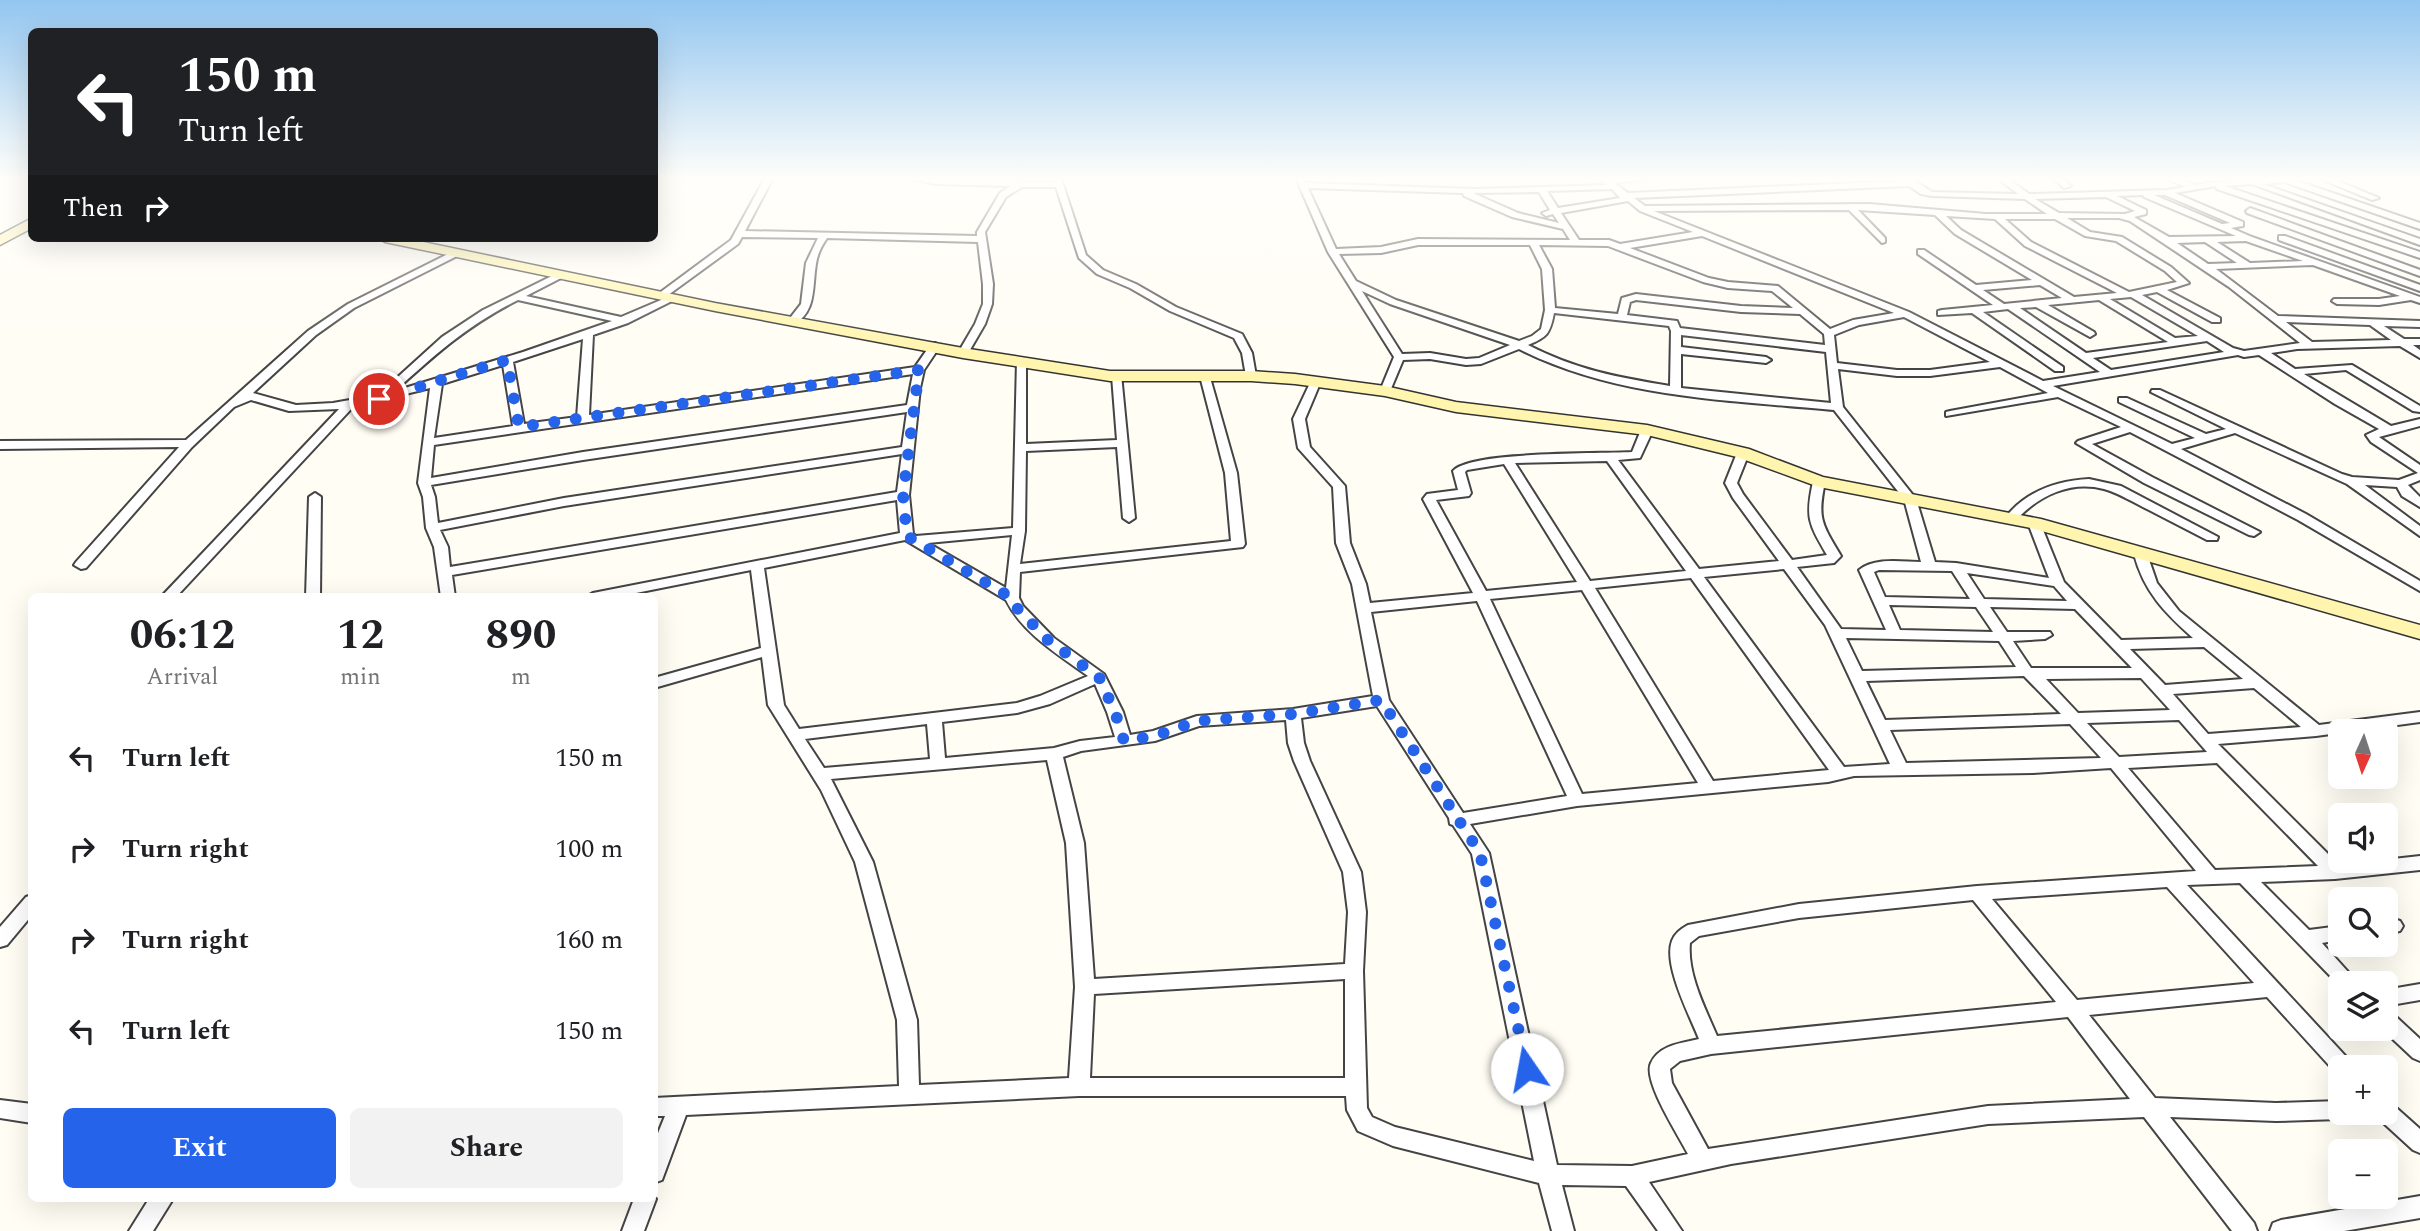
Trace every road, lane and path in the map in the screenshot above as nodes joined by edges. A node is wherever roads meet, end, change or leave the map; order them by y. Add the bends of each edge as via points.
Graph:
1 (739, 235) edge
2 (825, 235) edge
3 (842, 235) edge
4 (981, 235) edge
5 (1075, 235) edge
6 (1325, 235) edge
7 (1571, 235) edge
8 (1688, 235) edge
9 (1708, 235) edge
10 (1878, 235) edge
11 (1964, 235) edge
12 (2018, 235) edge
13 (2092, 235) edge
14 (2159, 235) edge
15 (2240, 235) edge
16 (2298, 235) edge
17 (2316, 235) edge
18 (2362, 235) edge
19 (2396, 235) edge
20 (2399, 235) edge
21 (981, 239) junction
22 (2282, 239) junction
23 (1882, 240) dead end
24 (2166, 240) junction
25 (2208, 240) junction
26 (2375, 240) junction
27 (2253, 241) junction
28 (404, 242) edge
29 (2420, 242) edge
30 (1576, 243) junction
31 (1534, 245) junction
32 (1620, 247) junction
33 (2348, 247) junction
34 (1333, 252) junction
35 (1920, 252) dead end
36 (456, 253) junction
37 (2324, 254) junction
38 (2419, 255) edge
39 (2304, 259) junction
40 (2387, 261) junction
41 (2317, 264) junction
42 (2248, 266) junction
43 (2206, 267) junction
44 (2364, 268) junction
45 (2420, 273) edge
46 (2345, 274) junction
47 (560, 275) junction
48 (2040, 282) junction
49 (1356, 285) junction
50 (1972, 288) junction
51 (2420, 288) edge
52 (2159, 289) junction
53 (2129, 294) junction
54 (517, 297) junction
55 (666, 297) junction
56 (2100, 297) junction
57 (2417, 299) edge
58 (2072, 300) junction
59 (2337, 301) dead end
60 (2039, 304) junction
61 (2006, 307) junction
62 (1550, 310) junction
63 (1974, 310) junction
64 (1804, 311) junction
65 (1942, 313) dead end
66 (1905, 314) junction
67 (1622, 317) junction
68 (2276, 319) junction
69 (2216, 320) dead end
70 (626, 321) junction
71 (2370, 321) junction
72 (792, 322) junction
73 (2420, 324) edge
74 (1676, 331) junction
75 (1829, 333) junction
76 (2090, 334) dead end
77 (588, 335) junction
78 (2210, 338) junction
79 (2174, 341) junction
80 (2400, 341) junction
81 (2420, 342) edge
82 (1519, 345) junction
83 (2309, 345) junction
84 (934, 346) junction
85 (1829, 349) junction
86 (1676, 350) junction
87 (2262, 352) junction
88 (963, 353) junction
89 (2235, 353) junction
90 (2420, 355) edge
91 (2084, 356) junction
92 (1399, 357) junction
93 (507, 360) junction
94 (1766, 360) dead end
95 (1021, 362) junction
96 (2001, 364) junction
97 (1832, 365) junction
98 (2059, 369) dead end
99 (919, 370) junction
100 (2294, 372) junction
101 (2110, 374) junction
102 (1117, 376) junction
103 (1205, 376) junction
104 (1251, 376) junction
105 (438, 382) junction
106 (1316, 382) junction
107 (2041, 385) junction
108 (1385, 391) junction
109 (1675, 391) junction
110 (2157, 392) dead end
111 (2059, 394) junction
112 (242, 397) junction
113 (379, 399) junction
114 (2123, 400) dead end
115 (348, 406) junction
116 (1837, 407) junction
117 (913, 408) junction
118 (1950, 414) dead end
119 (2419, 414) edge
120 (583, 418) junction
121 (519, 427) junction
122 (2130, 428) junction
123 (2238, 429) junction
124 (2387, 429) junction
125 (1647, 430) junction
126 (2206, 438) junction
127 (428, 442) junction
128 (189, 443) junction
129 (1121, 443) junction
130 (0, 445) edge
131 (1021, 448) junction
132 (2170, 448) junction
133 (908, 450) junction
134 (1743, 453) junction
135 (1610, 457) junction
136 (1507, 460) junction
137 (2420, 470) edge
138 (2420, 476) edge
139 (2350, 481) junction
140 (1819, 482) junction
141 (424, 483) junction
142 (2401, 484) junction
143 (903, 495) junction
144 (315, 497) dead end
145 (1910, 499) junction
146 (2420, 503) edge
147 (1129, 518) dead end
148 (2011, 518) junction
149 (2034, 523) junction
150 (432, 528) junction
151 (1019, 531) junction
152 (2254, 532) dead end
153 (2420, 532) edge
154 (2212, 537) dead end
155 (910, 538) junction
156 (2141, 554) junction
157 (1788, 563) junction
158 (81, 565) dead end
159 (1929, 566) junction
160 (757, 567) junction
161 (1956, 567) junction
162 (1013, 569) junction
163 (444, 572) junction
164 (1694, 573) junction
165 (2058, 583) junction
166 (1586, 584) junction
167 (2420, 587) edge
168 (171, 593) edge
169 (313, 593) edge
170 (447, 593) edge
171 (615, 593) edge
172 (1482, 597) junction
173 (1012, 598) junction
174 (1880, 601) junction
175 (1979, 602) junction
176 (2079, 605) junction
177 (1364, 608) junction
178 (2420, 632) edge
179 (1837, 633) junction
180 (1895, 634) junction
181 (2045, 635) dead end
182 (2001, 637) junction
183 (2207, 642) junction
184 (2117, 645) junction
185 (767, 651) junction
186 (2029, 672) junction
187 (2144, 673) junction
188 (1855, 676) junction
189 (1099, 677) junction
190 (658, 682) edge
191 (2258, 683) junction
192 (2161, 690) junction
193 (1381, 700) junction
194 (1293, 714) junction
195 (2184, 715) junction
196 (2420, 717) edge
197 (934, 719) junction
198 (2075, 721) junction
199 (1881, 725) junction
200 (2316, 731) junction
201 (793, 735) junction
202 (2204, 740) junction
203 (1124, 741) junction
204 (1054, 754) junction
205 (2221, 757) junction
206 (2115, 763) junction
207 (938, 764) junction
208 (1901, 770) junction
209 (1840, 773) junction
210 (818, 774) junction
211 (1708, 786) junction
212 (1577, 800) junction
213 (1456, 820) junction
214 (2420, 863) edge
215 (2328, 865) edge
216 (2398, 865) edge
217 (2328, 872) edge
218 (2243, 875) junction
219 (2211, 877) junction
220 (2170, 880) junction
221 (1977, 894) junction
222 (28, 907) edge
223 (2328, 935) edge
224 (2305, 938) junction
225 (0, 940) edge
226 (1354, 971) junction
227 (2337, 971) edge
228 (1085, 987) junction
229 (2270, 989) junction
230 (2420, 992) edge
231 (2398, 996) edge
232 (2073, 1009) junction
233 (2398, 1031) edge
234 (1710, 1045) junction
235 (2420, 1052) edge
236 (2332, 1055) edge
237 (1079, 1087) junction
238 (1355, 1087) junction
239 (909, 1095) junction
240 (679, 1106) junction
241 (658, 1107) edge
242 (2150, 1107) junction
243 (0, 1109) edge
244 (2328, 1110) edge
245 (28, 1113) edge
246 (2398, 1123) edge
247 (2420, 1143) edge
248 (1703, 1161) junction
249 (658, 1162) edge
250 (1548, 1175) junction
251 (1632, 1176) junction
252 (160, 1202) edge
253 (644, 1202) edge
254 (2420, 1207) edge
255 (140, 1231) edge
256 (633, 1231) edge
257 (1563, 1231) edge
258 (1671, 1231) edge
259 (2246, 1231) edge
260 (2281, 1231) edge

1 - 55 street
2 - 72 street via 810,261 806,306
3 - 21 street
4 - 21 street
5 - 104 street via 1082,256 1100,272 1173,310 1238,336 1247,352
6 - 34 street
7 - 30 street
8 - 32 street
9 - 66 street
10 - 23 street
11 - 48 street
12 - 53 street
13 - 52 street via 2119,239 2184,283
14 - 24 street
15 - 27 street
16 - 22 street
17 - 33 street
18 - 26 street
19 - 26 street
20 - 29 street
21 - 88 street via 988,300
22 - 27 street
22 - 37 street
24 - 25 street
24 - 43 street
25 - 27 street
25 - 42 street
26 - 33 street
26 - 38 street
27 - 39 street
28 - 36 street
30 - 31 street
30 - 32 street
31 - 34 street via 1418,242 1391,249
31 - 62 street via 1547,270
32 - 64 street via 1706,280 1770,286
33 - 37 street
33 - 40 street
34 - 49 street
35 - 50 street
36 - 47 street
36 - 112 street via 351,306 312,333
37 - 39 street
37 - 44 street
38 - 40 street
39 - 41 street
40 - 44 street
40 - 45 street
41 - 42 street
41 - 46 street
42 - 43 street
43 - 68 street
44 - 46 street
44 - 51 street
46 - 57 street
47 - 54 street
47 - 55 street
48 - 50 street
48 - 58 street
49 - 82 street
49 - 92 street
50 - 61 street
52 - 53 street
52 - 69 street
53 - 56 street
53 - 78 street
54 - 70 street
54 - 113 street via 446,339
55 - 70 street
55 - 72 street
56 - 58 street
56 - 79 street
57 - 59 street
58 - 60 street
60 - 61 street
60 - 76 street
61 - 63 street
61 - 91 street
62 - 67 street
62 - 82 street via 1546,330
63 - 65 street
63 - 98 street
64 - 67 street via 1636,297 1625,300
64 - 75 street
66 - 75 street via 1857,322
66 - 96 street
67 - 74 street via 1671,322
68 - 71 street
68 - 83 street
70 - 77 street
71 - 73 street
71 - 80 street
72 - 84 street
74 - 85 street
74 - 86 street
75 - 85 street
77 - 93 street
77 - 120 street
78 - 79 street
78 - 89 street
79 - 91 street via 2172,345
80 - 81 street
80 - 83 street
80 - 90 street
82 - 92 street via 1477,362
82 - 109 street via 1578,372
83 - 87 street
84 - 88 street
84 - 99 street
85 - 97 street
86 - 94 street
86 - 109 street
87 - 89 street
87 - 100 street
88 - 95 street
89 - 101 street
91 - 101 street
92 - 108 street
93 - 105 street
93 - 121 street
95 - 102 street
95 - 131 street
96 - 97 street via 1930,373
96 - 107 street
97 - 116 street
99 - 117 street
99 - 120 street
100 - 119 street via 2348,367
100 - 124 street
101 - 107 street
102 - 103 street
102 - 129 street
103 - 104 street
103 - 162 street via 1231,473 1238,544
104 - 106 street
105 - 113 street
105 - 127 street
106 - 108 street
106 - 177 street via 1299,419 1304,448 1339,486 1343,543
107 - 111 street
108 - 125 street via 1456,407
109 - 116 street
110 - 123 street
111 - 118 street
111 - 122 street
112 - 115 street via 256,396 292,408
112 - 128 street via 233,400
113 - 115 street
114 - 126 street
115 - 168 street
116 - 145 street
117 - 133 street
117 - 141 street
119 - 124 street
120 - 121 street
121 - 127 street
122 - 132 street
122 - 152 street via 2082,443
123 - 126 street
123 - 139 street
124 - 137 street via 2375,432 2375,440
125 - 134 street
125 - 135 street via 1636,456
126 - 132 street
127 - 141 street
128 - 130 street
128 - 158 street
129 - 131 street
129 - 147 street
131 - 151 street
132 - 167 street via 2302,517
133 - 143 street
133 - 150 street via 564,502
134 - 140 street
134 - 157 street via 1731,483
135 - 136 street
135 - 164 street
136 - 166 street
136 - 172 street via 1460,467 1465,492 1429,499
138 - 142 street
139 - 142 street
139 - 153 street
140 - 145 street
140 - 157 street via 1812,512 1816,530 1833,558
141 - 150 street
142 - 146 street
143 - 155 street
143 - 163 street
144 - 169 street
145 - 148 street
145 - 159 street
148 - 149 street
148 - 154 street via 2023,502 2041,494 2088,481 2102,482
149 - 156 street
149 - 165 street
150 - 163 street via 441,547
151 - 155 street
151 - 162 street
155 - 160 street
155 - 173 street
156 - 178 street
156 - 183 street via 2146,579 2155,592
157 - 164 street
157 - 179 street
159 - 161 street
159 - 174 street via 1869,567 1866,570
160 - 171 street
160 - 185 street
161 - 165 street
161 - 175 street
162 - 173 street
163 - 170 street
164 - 166 street
164 - 209 street
165 - 176 street
166 - 172 street
166 - 211 street
172 - 177 street
172 - 212 street
173 - 189 street via 1049,641
174 - 175 street
174 - 180 street
175 - 176 street
175 - 182 street
176 - 184 street
177 - 193 street
179 - 180 street
179 - 188 street
180 - 182 street
181 - 182 street
182 - 186 street
183 - 184 street
183 - 191 street
184 - 187 street
185 - 190 street
185 - 201 street via 776,705
186 - 187 street
186 - 188 street
186 - 198 street
187 - 192 street
188 - 199 street
189 - 197 street via 1032,704
189 - 203 street
191 - 192 street
191 - 200 street
192 - 195 street
193 - 194 street
193 - 213 street
194 - 203 street via 1197,721
194 - 226 street via 1302,761 1352,872 1357,912
195 - 198 street
195 - 202 street
196 - 200 street
197 - 201 street
197 - 207 street
198 - 199 street
198 - 206 street
199 - 208 street
200 - 202 street
201 - 210 street
202 - 205 street
203 - 204 street
204 - 207 street
204 - 228 street via 1075,843
205 - 206 street
205 - 215 street
206 - 208 street
206 - 219 street
207 - 210 street
208 - 209 street
209 - 211 street
210 - 239 street via 864,862 907,1020
211 - 212 street
212 - 213 street
213 - 250 street via 1480,853
214 - 216 street
217 - 218 street
218 - 219 street
218 - 224 street
219 - 220 street
220 - 221 street
220 - 229 street
221 - 232 street
221 - 234 street via 1799,911 1694,930 1680,943 1680,959
222 - 225 street
223 - 224 street
224 - 227 street
226 - 228 street
226 - 238 street
228 - 237 street
229 - 232 street
229 - 236 street
230 - 231 street
232 - 234 street
232 - 242 street
233 - 235 street
234 - 248 street via 1674,1053 1659,1066 1662,1084
237 - 238 street
237 - 239 street
238 - 250 street via 1357,1110 1365,1124 1393,1136
239 - 240 street
240 - 241 street
240 - 249 street
242 - 244 street
242 - 248 street via 1988,1115
242 - 259 street
243 - 245 street
246 - 247 street
248 - 251 street
250 - 251 street
250 - 257 street
251 - 258 street
252 - 255 street
253 - 256 street
254 - 260 street

